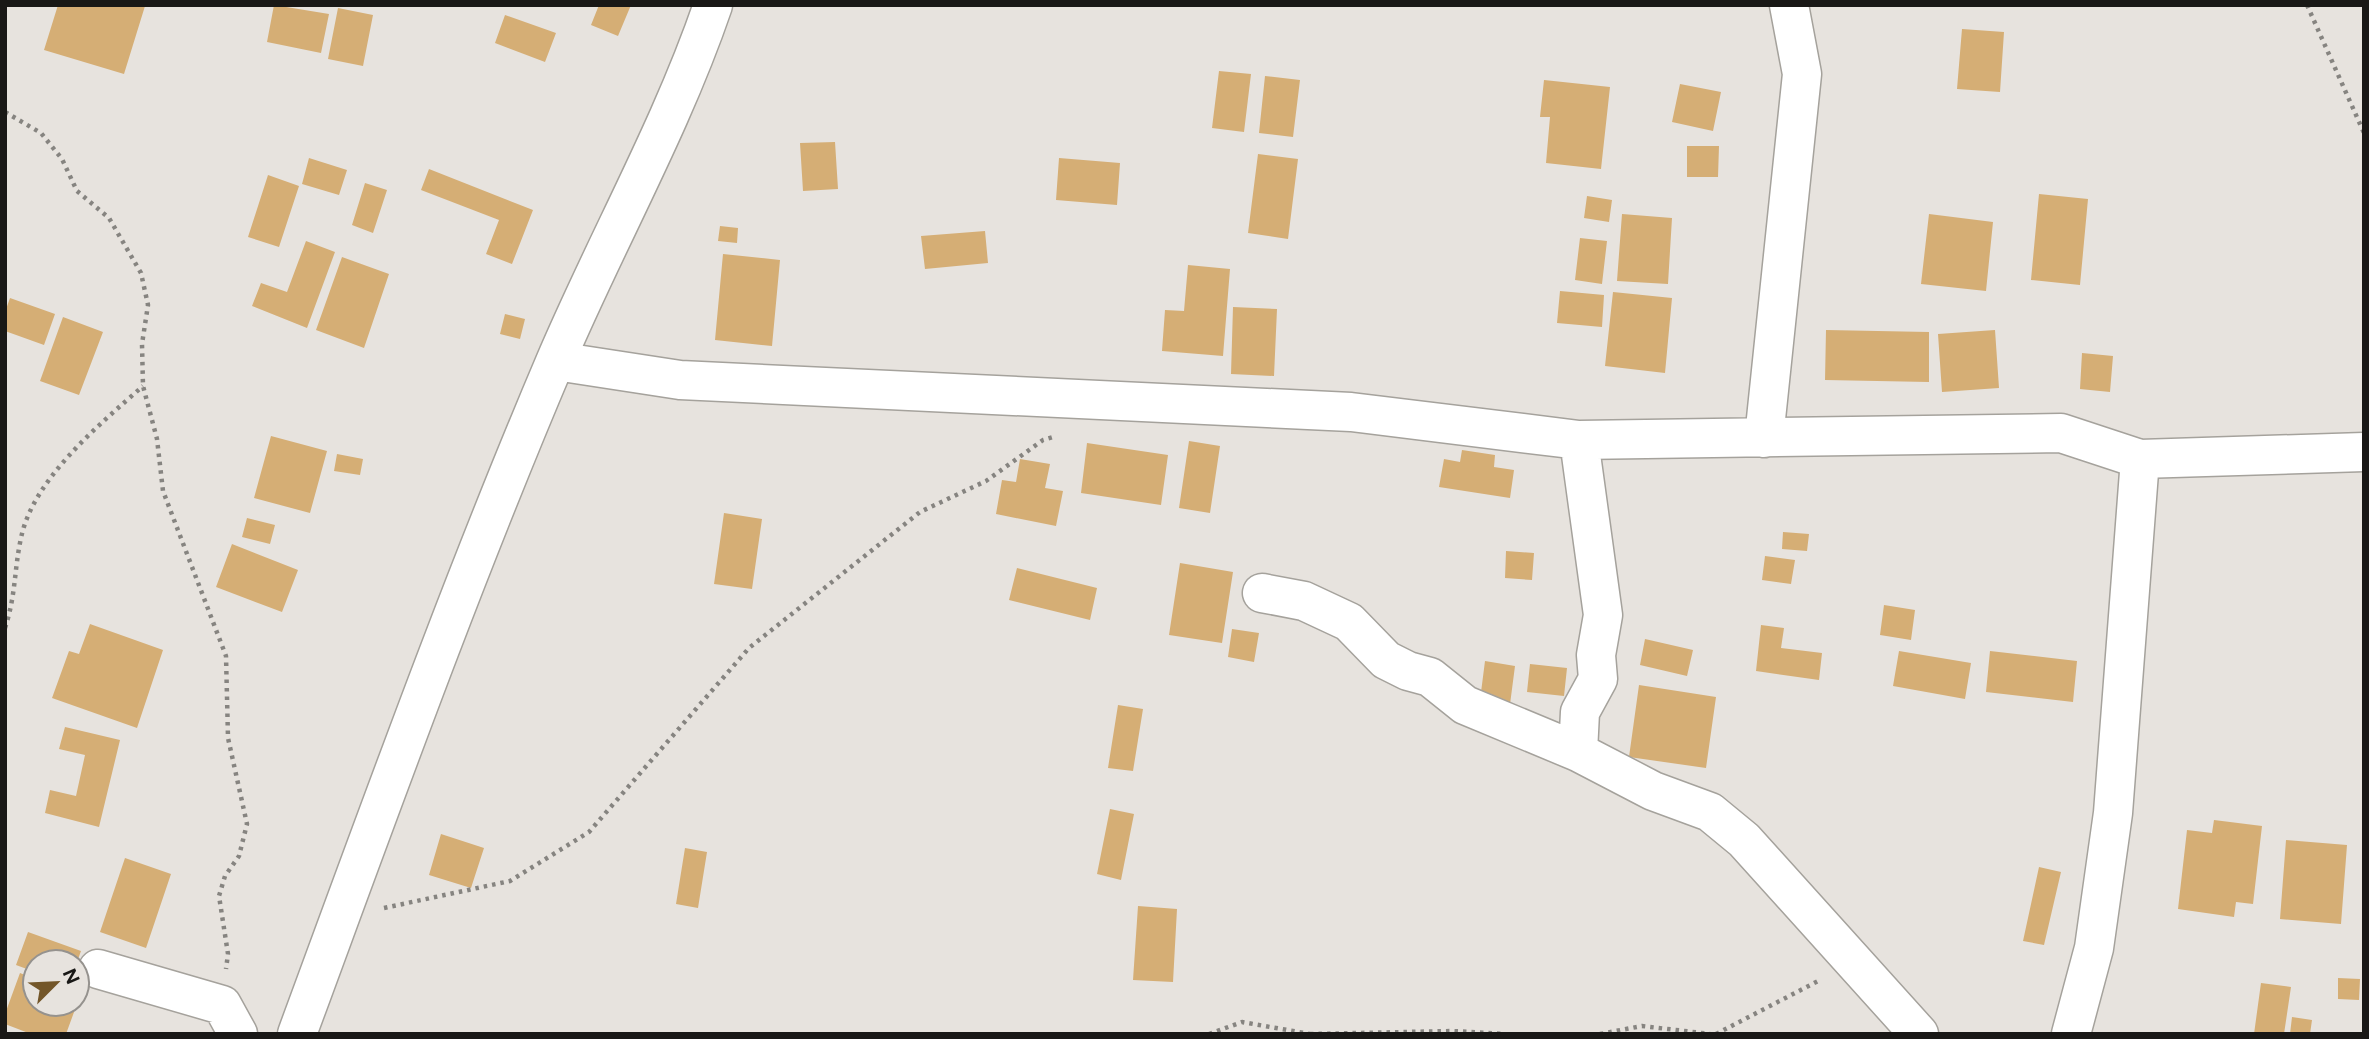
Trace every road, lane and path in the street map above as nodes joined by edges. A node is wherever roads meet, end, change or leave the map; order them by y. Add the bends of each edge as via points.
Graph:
1 (713, 5) edge
2 (1789, 5) edge
3 (2307, 5) edge
4 (5, 112) edge
5 (2364, 133) edge
6 (556, 361) junction
7 (143, 386) junction
8 (1055, 436) dead end
9 (1764, 438) junction
10 (1579, 440) junction
11 (2364, 452) edge
12 (2140, 459) junction
13 (1262, 593) dead end
14 (5, 628) edge
15 (1578, 752) junction
16 (340, 917) junction
17 (1855, 964) junction
18 (98, 969) dead end
19 (230, 1019) edge
20 (297, 1034) edge
21 (1209, 1034) edge
22 (1310, 1034) edge
23 (1505, 1034) edge
24 (1600, 1034) edge
25 (1710, 1034) edge
26 (1716, 1034) edge
27 (1919, 1034) edge
28 (2071, 1034) edge

1 - 6 street via 693,64
2 - 9 street via 1802,74
3 - 5 path
4 - 7 path via 41,133 62,159 77,191 109,218 141,273 148,306 142,344
6 - 10 street via 680,380 1351,412
6 - 16 street via 422,695
7 - 14 path via 88,434 32,504 20,539 14,602
7 - 19 path via 157,439 163,491 226,656 228,738 247,824 239,856 225,876 219,896 229,954
8 - 16 path via 986,481 920,512 749,648 589,832 510,881
9 - 10 street
9 - 12 street via 2061,433
10 - 15 street via 1603,615 1596,655 1598,679 1580,712
11 - 12 street
12 - 28 street via 2113,813 2094,948
13 - 15 street via 1304,601 1349,622 1387,660 1430,677 1465,705
15 - 17 street via 1653,792 1710,812 1744,841
16 - 20 street
17 - 26 path
17 - 27 street
18 - 19 street
21 - 22 path via 1242,1022
22 - 23 path
24 - 25 path via 1642,1026

